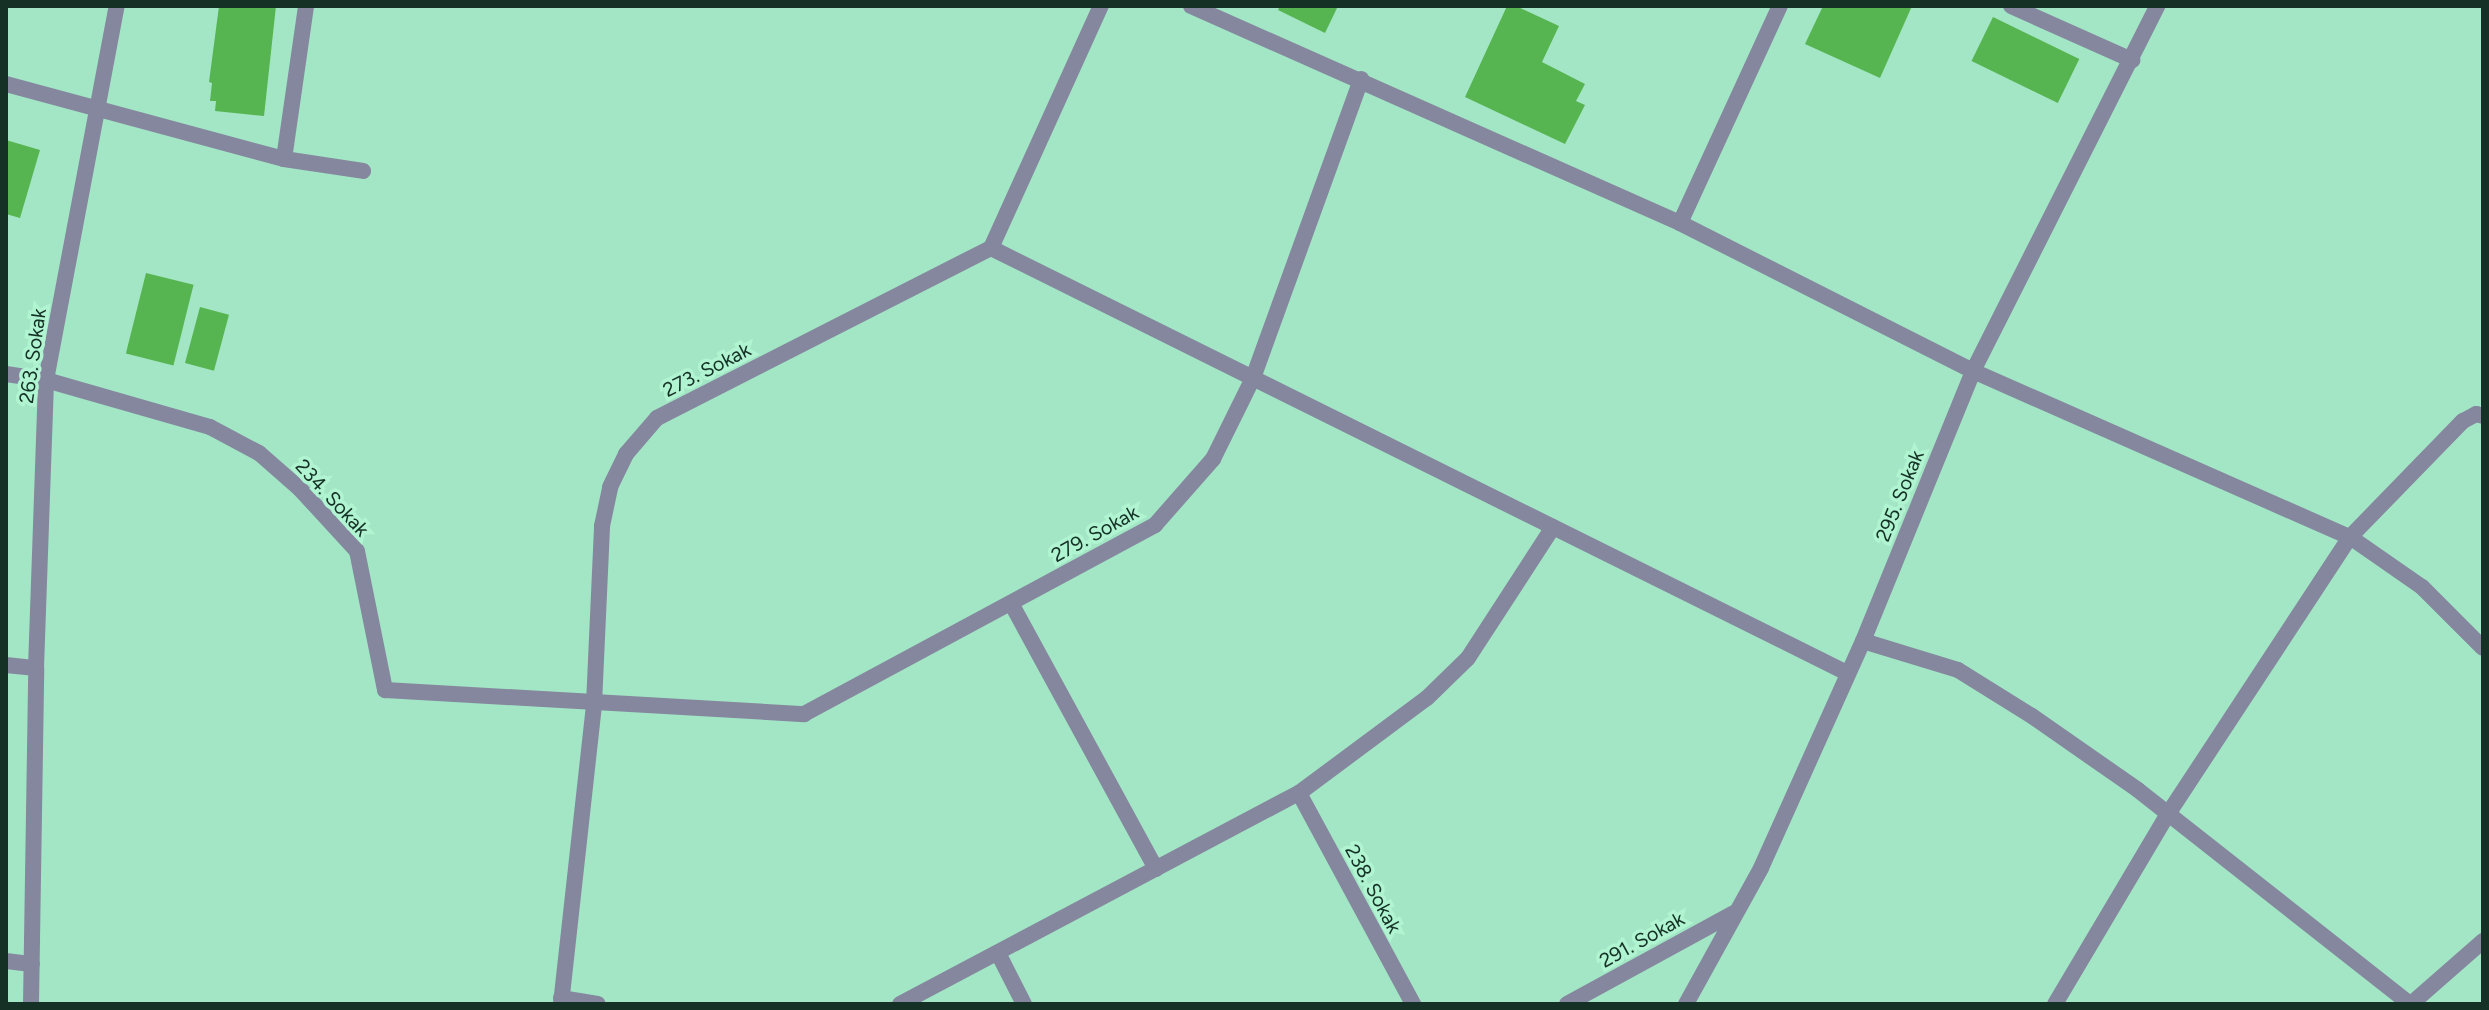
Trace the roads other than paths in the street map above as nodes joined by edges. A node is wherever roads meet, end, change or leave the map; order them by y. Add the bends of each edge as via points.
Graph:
1 (117, 6) edge
2 (306, 6) edge
3 (1101, 6) edge
4 (1191, 6) edge
5 (1780, 6) edge
6 (2011, 6) edge
7 (2157, 6) edge
8 (2132, 60) junction
9 (1361, 79) junction
10 (6, 84) edge
11 (96, 107) junction
12 (284, 159) junction
13 (363, 171) dead end
14 (1680, 223) junction
15 (991, 248) junction
16 (1973, 371) junction
17 (6, 374) edge
18 (1253, 378) junction
19 (46, 380) junction
20 (2483, 416) edge
21 (1553, 527) junction
22 (2350, 537) junction
23 (1011, 603) junction
24 (1863, 641) junction
25 (2483, 648) edge
26 (6, 665) edge
27 (36, 668) junction
28 (1847, 673) junction
29 (594, 704) junction
30 (1299, 793) junction
31 (2168, 814) junction
32 (1156, 869) junction
33 (1735, 912) junction
34 (2483, 941) edge
35 (998, 953) junction
36 (6, 961) edge
37 (32, 964) junction
38 (561, 1001) edge
39 (31, 1004) edge
40 (598, 1004) edge
41 (900, 1004) edge
42 (1024, 1004) edge
43 (1413, 1004) edge
44 (1567, 1004) edge
45 (1686, 1004) edge
46 (2055, 1004) edge
47 (2410, 1004) edge

1 - 11 street, 263. Sokak
2 - 12 street
3 - 15 street
4 - 9 street
5 - 14 street
6 - 8 street
7 - 8 street, 295. Sokak
8 - 16 street, 295. Sokak
9 - 14 street
9 - 18 street, 279. Sokak
10 - 11 street
11 - 12 street
11 - 19 street, 263. Sokak
12 - 13 street
14 - 16 street
15 - 18 street
15 - 29 street, 273. Sokak via 657,418 633,445 610,487 602,526
16 - 22 street
16 - 24 street, 295. Sokak
17 - 19 street
18 - 21 street
18 - 23 street, 279. Sokak via 1213,459 1155,525
19 - 27 street, 263. Sokak
19 - 29 street, 234. Sokak via 210,427 259,453 300,489 357,551 385,690
20 - 22 street via 2463,421
21 - 28 street
21 - 30 street via 1468,658 1427,698
22 - 25 street via 2422,587
22 - 31 street
23 - 29 street, 279. Sokak via 804,714
23 - 32 street
24 - 28 street, 295. Sokak
24 - 31 street via 1958,670
26 - 27 street
27 - 37 street, 263. Sokak
28 - 33 street, 295. Sokak via 1761,868
29 - 38 street, 273. Sokak
30 - 32 street
30 - 43 street, 238. Sokak
31 - 46 street
31 - 47 street
32 - 35 street
33 - 44 street, 291. Sokak
33 - 45 street, 295. Sokak
34 - 47 street
35 - 41 street
35 - 42 street
36 - 37 street
37 - 39 street, 263. Sokak
38 - 40 street

